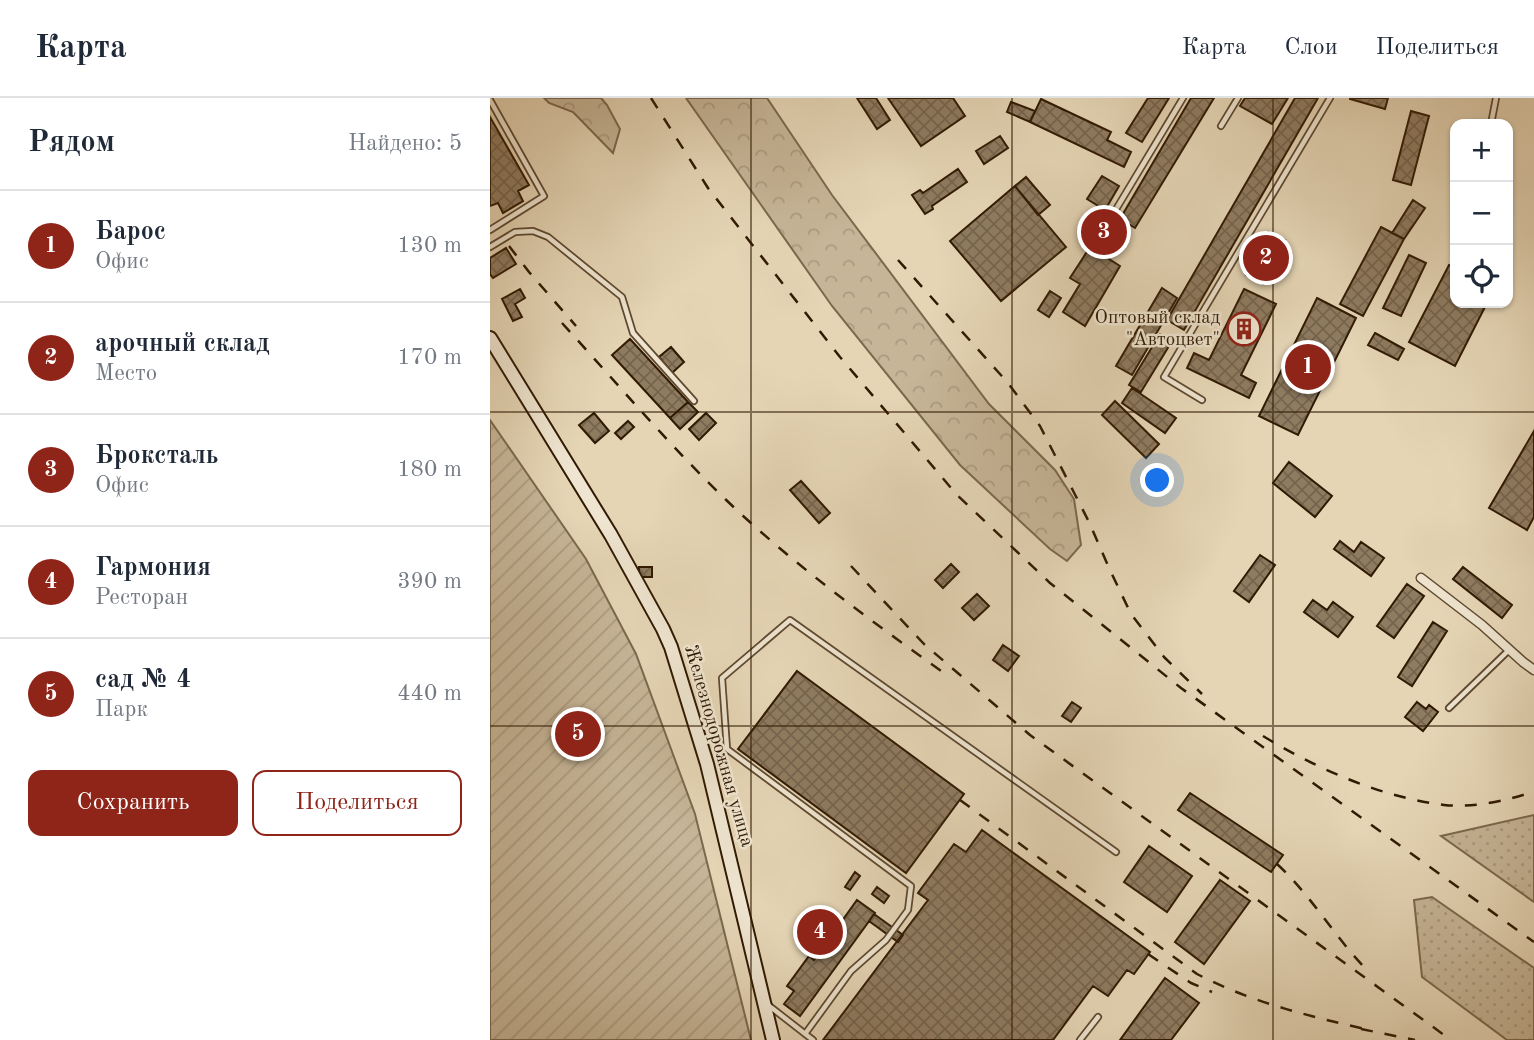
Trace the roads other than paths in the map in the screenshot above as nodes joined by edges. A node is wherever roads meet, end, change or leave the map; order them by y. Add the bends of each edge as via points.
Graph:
1 (1183, 98) edge
2 (1238, 98) edge
3 (1330, 98) edge
4 (1496, 98) edge
5 (490, 100) edge
6 (1492, 119) edge
7 (1222, 126) dead end
8 (1115, 211) dead end
9 (490, 230) edge
10 (490, 247) edge
11 (490, 338) edge
12 (1202, 400) dead end
13 (694, 401) dead end
14 (1421, 578) dead end
15 (1510, 649) junction
16 (1534, 670) edge
17 (1449, 708) dead end
18 (1116, 852) dead end
19 (765, 1003) junction
20 (1098, 1017) dead end
21 (806, 1034) junction
22 (774, 1040) edge
23 (813, 1040) edge
24 (1080, 1040) edge

1 - 8 lane
2 - 7 lane
3 - 12 lane via 1164,377
4 - 6 lane
5 - 9 lane via 544,196
10 - 13 lane via 515,232 533,231 548,237 622,297 633,333
11 - 19 street, Железнодорожная улица via 611,535 671,647 707,765
14 - 15 street
15 - 16 street
15 - 17 lane
18 - 21 lane via 790,620 722,678 727,749 911,886 908,910 886,940 851,971
19 - 21 lane
19 - 22 street, Железнодорожная улица
20 - 24 lane
21 - 23 lane

